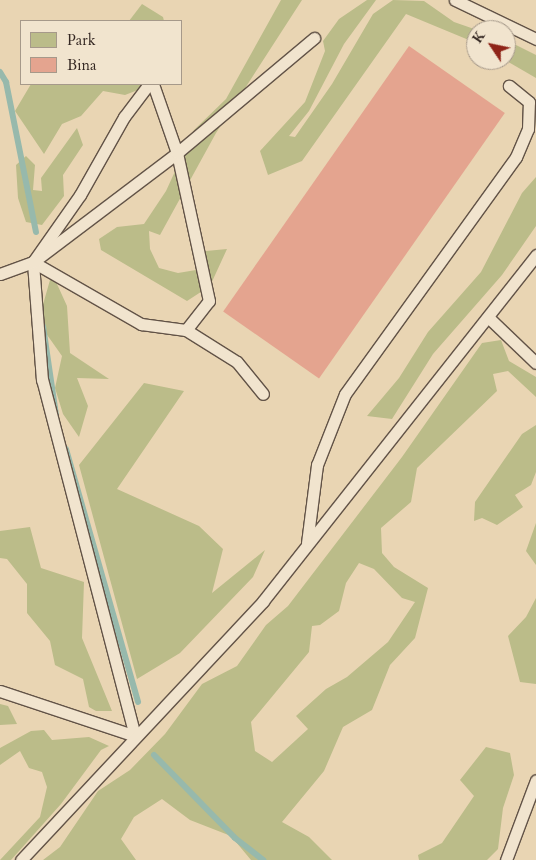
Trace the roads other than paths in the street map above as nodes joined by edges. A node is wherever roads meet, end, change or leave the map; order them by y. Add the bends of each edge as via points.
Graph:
1 (455, 0) edge
2 (314, 38) dead end
3 (536, 39) edge
4 (148, 85) edge
5 (153, 85) edge
6 (509, 86) dead end
7 (177, 153) junction
8 (536, 255) edge
9 (33, 262) junction
10 (0, 274) edge
11 (488, 317) junction
12 (186, 330) junction
13 (536, 363) edge
14 (263, 394) dead end
15 (306, 545) junction
16 (0, 691) edge
17 (135, 736) junction
18 (536, 780) edge
19 (21, 860) edge
20 (506, 860) edge

1 - 3 lane
2 - 7 lane
4 - 9 lane via 124,117 80,195
5 - 7 lane
6 - 15 lane via 528,102 528,129 516,157 345,394 317,465
7 - 9 lane
7 - 12 lane via 209,302
8 - 11 lane
9 - 10 lane
9 - 12 lane via 141,324
9 - 17 lane via 42,380
11 - 13 lane
11 - 15 lane
12 - 14 lane via 237,362
15 - 17 lane via 263,601
16 - 17 lane
17 - 19 lane
18 - 20 lane

